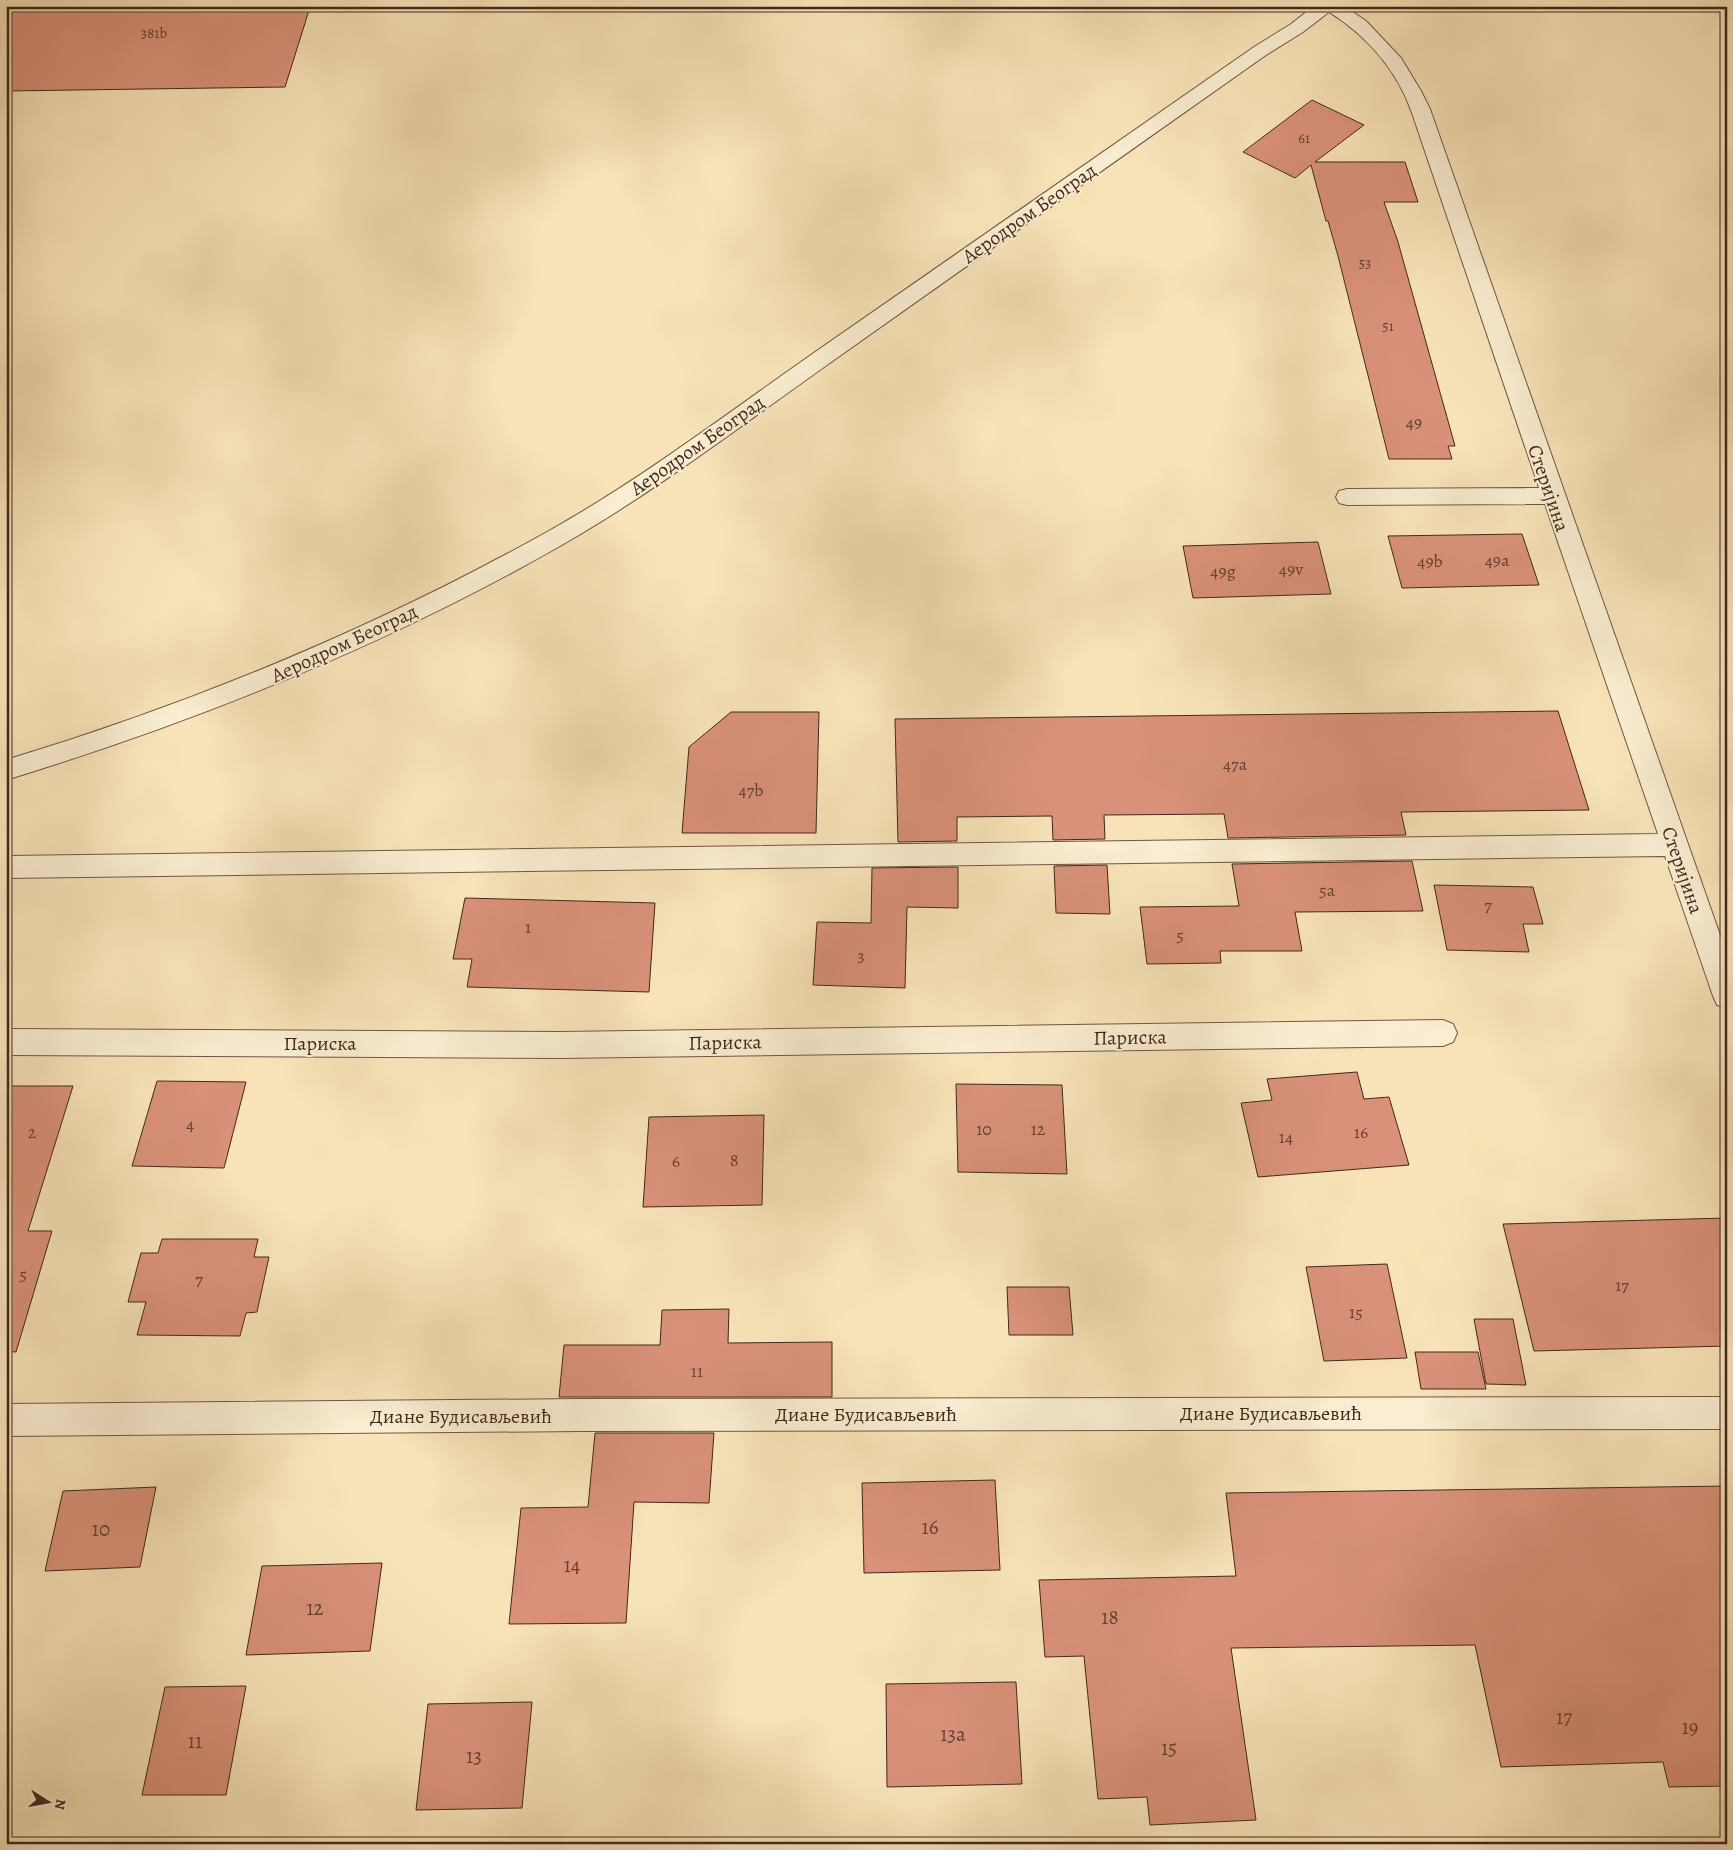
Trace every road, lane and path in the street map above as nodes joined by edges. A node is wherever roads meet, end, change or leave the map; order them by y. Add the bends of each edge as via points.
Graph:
1 (1325, 6) edge
2 (1332, 6) edge
3 (1552, 496) junction
4 (1347, 497) dead end
5 (6, 770) edge
6 (1674, 845) junction
7 (6, 867) edge
8 (1727, 996) edge
9 (1443, 1033) dead end
10 (6, 1042) edge
11 (1727, 1413) edge
12 (6, 1420) edge

1 - 5 street, Аеродром Београд via 677,460 556,537 447,595 254,684 132,731
2 - 3 street, Стеријина via 1371,35 1407,81 1420,107
3 - 4 street
3 - 6 street, Стеријина
6 - 7 street
6 - 8 street, Стеријина
9 - 10 street, Париска via 559,1045
11 - 12 street, Диане Будисављевић

